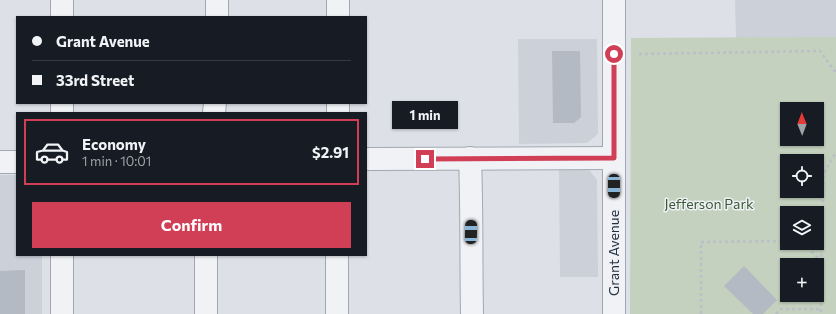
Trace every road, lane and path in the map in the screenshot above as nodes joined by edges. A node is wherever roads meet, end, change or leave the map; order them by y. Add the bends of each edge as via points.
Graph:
1 (62, 0) edge
2 (217, 0) edge
3 (338, 0) edge
4 (614, 0) edge
5 (62, 16) edge
6 (218, 16) edge
7 (338, 16) edge
8 (638, 54) dead end
9 (836, 73) edge
10 (836, 152) edge
11 (470, 158) junction
12 (614, 158) junction
13 (367, 159) edge
14 (0, 162) edge
15 (16, 162) edge
16 (823, 206) edge
17 (780, 242) edge
18 (810, 250) edge
19 (62, 256) edge
20 (206, 256) edge
21 (337, 256) edge
22 (818, 258) edge
23 (821, 302) edge
24 (821, 309) junction
25 (62, 314) edge
26 (206, 314) edge
27 (337, 314) edge
28 (472, 314) edge
29 (614, 314) edge
30 (701, 314) edge
31 (776, 314) edge
32 (821, 314) edge

1 - 5 street
2 - 6 street
3 - 7 street
4 - 12 street, Grant Avenue
8 - 9 path via 820,51
10 - 16 path via 824,173
11 - 12 street
11 - 13 street
11 - 28 street
12 - 29 street, Grant Avenue
14 - 15 street
17 - 30 path via 701,242
18 - 22 path
19 - 25 street
20 - 26 street
21 - 27 street
23 - 24 path
24 - 31 path via 782,309
24 - 32 path

